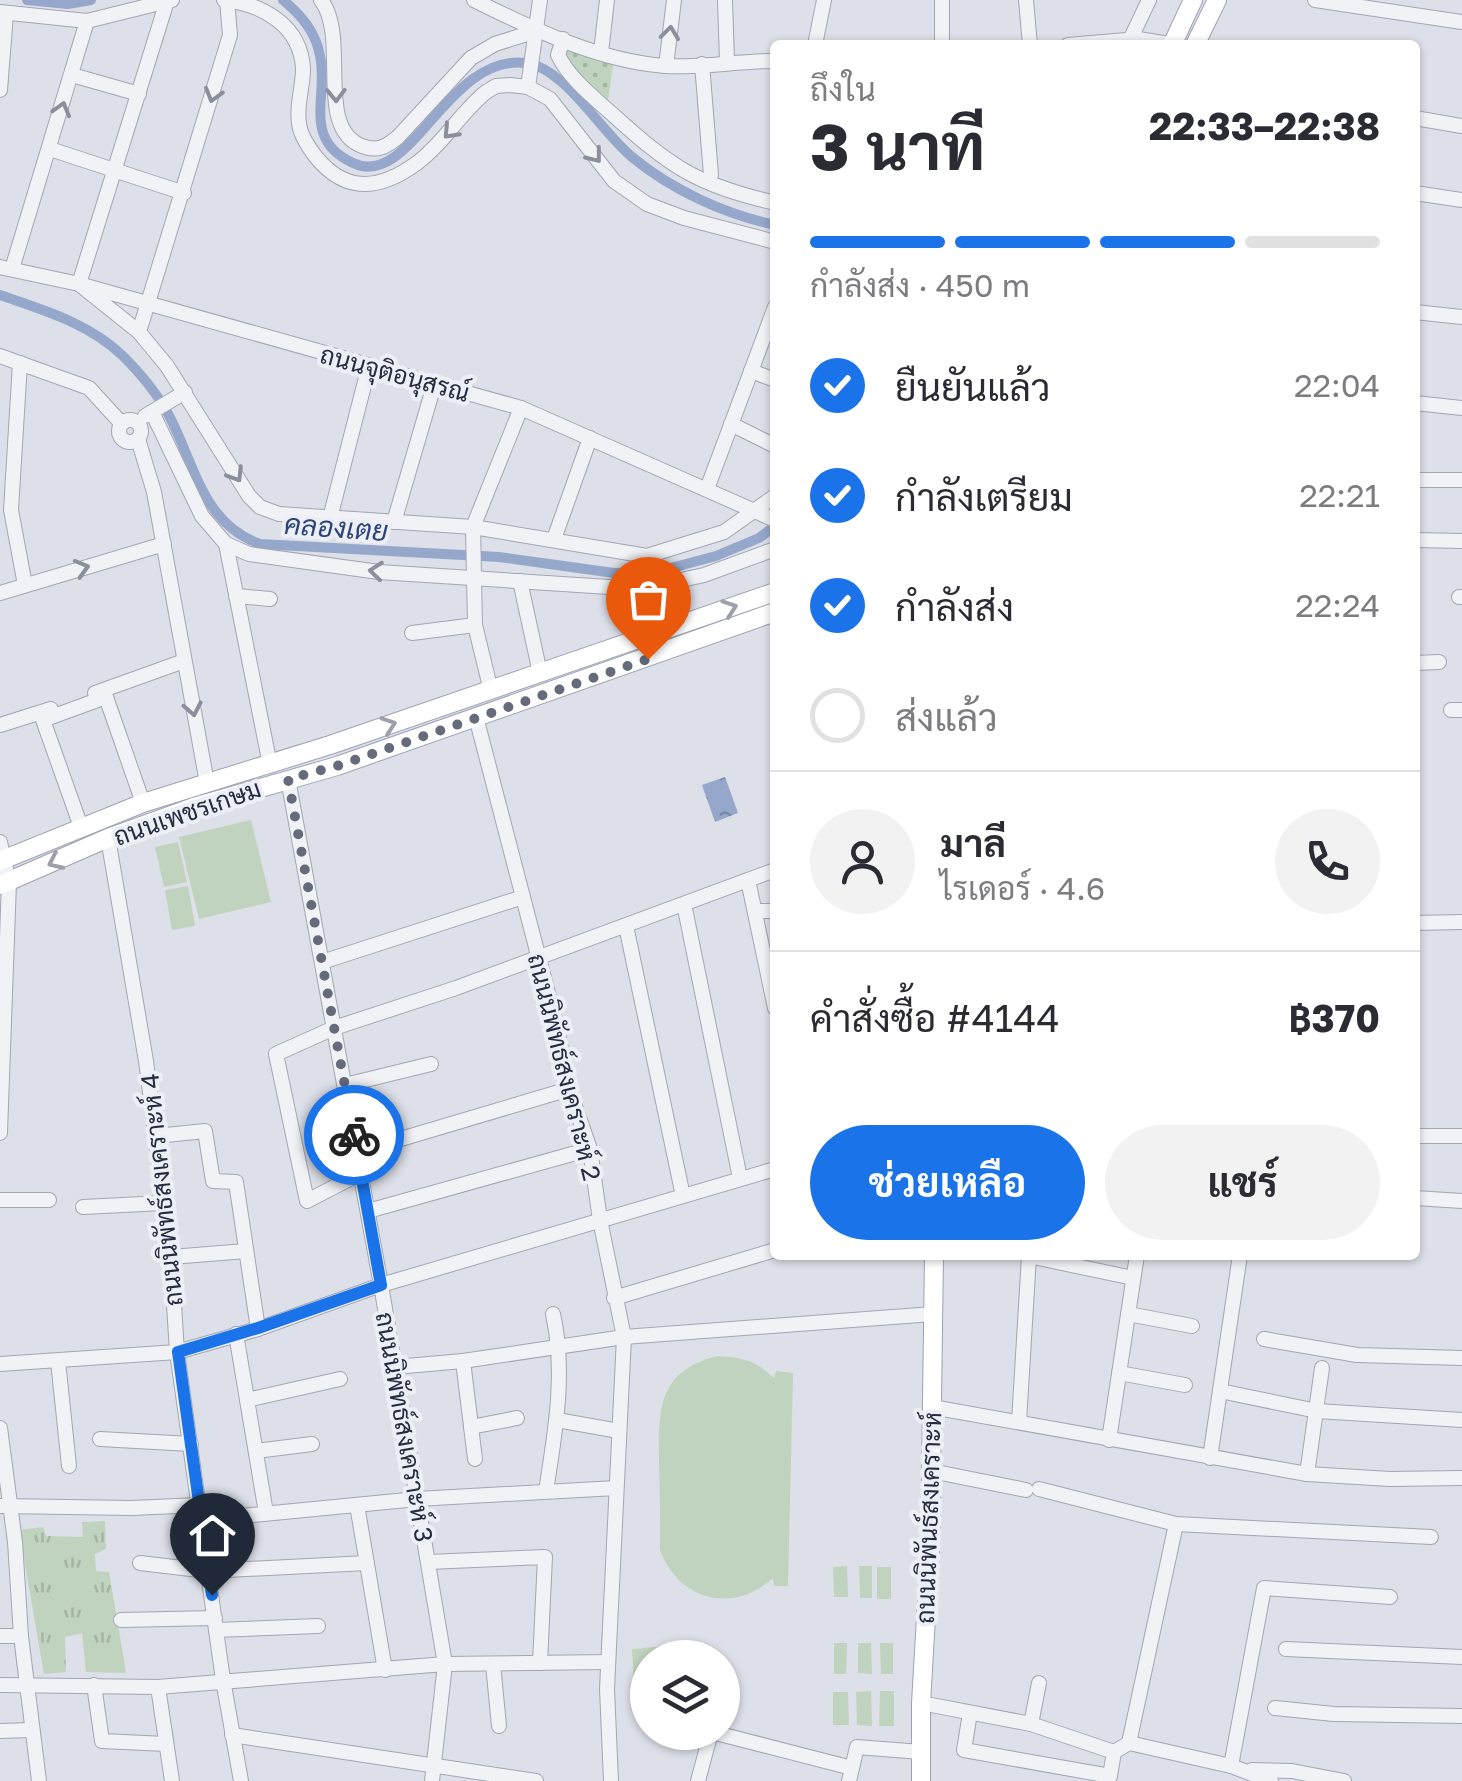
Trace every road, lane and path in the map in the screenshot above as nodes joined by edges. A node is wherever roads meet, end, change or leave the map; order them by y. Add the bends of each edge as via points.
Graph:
1 (226, 0) edge
2 (321, 0) edge
3 (474, 0) edge
4 (540, 0) edge
5 (606, 0) edge
6 (674, 0) edge
7 (726, 0) edge
8 (824, 0) edge
9 (942, 0) edge
10 (1026, 0) edge
11 (1149, 0) edge
12 (1193, 0) edge
13 (1217, 0) edge
14 (1315, 0) edge
15 (170, 1) edge
16 (3, 13) edge
17 (87, 21) junction
18 (1462, 22) edge
19 (536, 31) junction
20 (563, 39) junction
21 (816, 40) edge
22 (942, 40) edge
23 (1030, 40) edge
24 (1130, 40) edge
25 (1175, 40) edge
26 (1197, 40) edge
27 (601, 52) junction
28 (727, 61) junction
29 (770, 61) edge
30 (702, 64) junction
31 (666, 66) junction
32 (72, 75) junction
33 (528, 82) junction
34 (0, 90) edge
35 (139, 94) junction
36 (1420, 119) edge
37 (1462, 126) edge
38 (50, 149) junction
39 (116, 170) junction
40 (711, 175) dead end
41 (184, 193) junction
42 (1420, 195) edge
43 (1462, 200) edge
44 (770, 202) edge
45 (770, 241) edge
46 (6, 268) edge
47 (78, 284) junction
48 (149, 304) junction
49 (1420, 313) edge
50 (1462, 317) edge
51 (139, 332) junction
52 (768, 344) edge
53 (0, 356) edge
54 (20, 363) junction
55 (369, 366) junction
56 (751, 371) junction
57 (770, 378) edge
58 (435, 382) junction
59 (182, 393) junction
60 (1420, 404) edge
61 (520, 408) junction
62 (1462, 408) edge
63 (152, 412) junction
64 (731, 424) junction
65 (131, 431) junction
66 (590, 438) junction
67 (770, 444) edge
68 (1420, 480) edge
69 (1462, 480) edge
70 (707, 489) junction
71 (770, 500) edge
72 (756, 510) junction
73 (770, 517) edge
74 (330, 518) junction
75 (394, 522) junction
76 (473, 526) junction
77 (554, 538) junction
78 (1420, 540) edge
79 (1462, 541) edge
80 (164, 544) junction
81 (226, 544) junction
82 (770, 551) edge
83 (474, 580) junction
84 (520, 582) junction
85 (24, 585) junction
86 (0, 593) edge
87 (770, 594) edge
88 (236, 596) junction
89 (270, 599) dead end
90 (770, 614) edge
91 (475, 625) junction
92 (676, 626) junction
93 (412, 633) dead end
94 (684, 646) junction
95 (184, 660) junction
96 (1440, 662) dead end
97 (1420, 663) edge
98 (540, 673) junction
99 (491, 690) junction
100 (476, 717) junction
101 (0, 725) edge
102 (330, 746) junction
103 (270, 765) junction
104 (337, 766) junction
105 (288, 779) junction
106 (207, 784) junction
107 (143, 803) junction
108 (81, 828) junction
109 (108, 838) junction
110 (1, 854) edge
111 (770, 872) edge
112 (748, 880) junction
113 (4, 884) edge
114 (523, 896) junction
115 (684, 904) junction
116 (755, 912) junction
117 (770, 912) edge
118 (1462, 922) edge
119 (1420, 924) edge
120 (626, 926) junction
121 (538, 959) junction
122 (322, 962) junction
123 (770, 966) edge
124 (334, 1028) junction
125 (430, 1064) dead end
126 (344, 1084) junction
127 (569, 1089) junction
128 (0, 1134) edge
129 (156, 1136) junction
130 (1420, 1136) edge
131 (1462, 1136) edge
132 (590, 1149) junction
133 (358, 1152) junction
134 (770, 1170) edge
135 (361, 1173) junction
136 (740, 1178) junction
137 (682, 1196) junction
138 (1420, 1198) edge
139 (0, 1200) edge
140 (49, 1200) dead end
141 (1462, 1201) edge
142 (163, 1204) junction
143 (82, 1207) dead end
144 (368, 1212) junction
145 (600, 1220) junction
146 (246, 1250) junction
147 (770, 1251) edge
148 (171, 1257) junction
149 (934, 1260) edge
150 (1029, 1260) edge
151 (1052, 1260) edge
152 (1135, 1260) edge
153 (1239, 1260) edge
154 (1133, 1278) junction
155 (381, 1285) junction
156 (614, 1298) junction
157 (553, 1314) dead end
158 (933, 1314) junction
159 (1128, 1314) junction
160 (1192, 1326) dead end
161 (258, 1328) junction
162 (236, 1334) junction
163 (624, 1337) junction
164 (1264, 1339) dead end
165 (560, 1347) junction
166 (178, 1352) junction
167 (1462, 1358) edge
168 (58, 1361) junction
169 (463, 1361) junction
170 (0, 1364) edge
171 (396, 1366) junction
172 (1322, 1368) dead end
173 (1119, 1373) junction
174 (340, 1379) dead end
175 (1185, 1384) dead end
176 (1220, 1391) junction
177 (247, 1400) junction
178 (932, 1408) junction
179 (1317, 1411) junction
180 (517, 1418) dead end
181 (557, 1420) junction
182 (1462, 1420) edge
183 (1019, 1422) junction
184 (0, 1428) edge
185 (471, 1428) junction
186 (619, 1431) junction
187 (100, 1439) dead end
188 (1109, 1440) junction
189 (191, 1444) junction
190 (312, 1444) dead end
191 (256, 1451) junction
192 (1210, 1458) junction
193 (474, 1459) dead end
194 (2, 1462) edge
195 (69, 1466) dead end
196 (931, 1471) junction
197 (1307, 1474) junction
198 (1462, 1478) edge
199 (616, 1488) junction
200 (546, 1491) junction
201 (417, 1498) junction
202 (5, 1505) edge
203 (358, 1505) junction
204 (200, 1513) junction
205 (266, 1513) junction
206 (1176, 1524) junction
207 (1431, 1536) dead end
208 (8, 1542) edge
209 (140, 1562) dead end
210 (428, 1562) junction
211 (367, 1563) junction
212 (208, 1571) junction
213 (1390, 1596) dead end
214 (121, 1620) dead end
215 (216, 1624) junction
216 (318, 1626) dead end
217 (0, 1636) edge
218 (21, 1636) junction
219 (1286, 1649) dead end
220 (1462, 1657) edge
221 (608, 1662) junction
222 (540, 1663) junction
223 (445, 1664) junction
224 (494, 1664) junction
225 (385, 1670) junction
226 (223, 1680) junction
227 (1038, 1684) dead end
228 (0, 1685) edge
229 (26, 1685) junction
230 (94, 1685) junction
231 (158, 1686) junction
232 (921, 1703) junction
233 (1275, 1708) dead end
234 (970, 1713) junction
235 (1462, 1716) edge
236 (1031, 1724) junction
237 (499, 1726) dead end
238 (0, 1730) edge
239 (31, 1730) junction
240 (232, 1734) junction
241 (740, 1741) edge
242 (166, 1744) junction
243 (1128, 1744) junction
244 (706, 1750) edge
245 (921, 1752) junction
246 (1114, 1752) junction
247 (434, 1764) junction
248 (1236, 1768) junction
249 (851, 1774) edge
250 (39, 1781) edge
251 (172, 1781) edge
252 (241, 1781) edge
253 (432, 1781) edge
254 (536, 1781) edge
255 (611, 1781) edge
256 (698, 1781) edge
257 (921, 1781) edge
258 (1271, 1781) edge
259 (1296, 1781) edge
260 (1344, 1781) edge

33 -> 1 street via 486,92 414,166 354,185 333,176 303,135 302,64 289,30 260,8
1 -> 41 street via 230,34
2 -> 19 street via 332,32 338,121 350,140 372,150 398,138 479,52
3 - 19 street
4 - 19 street
5 - 27 street
31 -> 6 street
7 - 28 street
8 - 21 street
9 - 22 street
10 - 23 street
11 - 24 street
12 - 25 main road
13 - 26 main road
14 - 18 street
15 - 17 street
15 - 35 street
16 - 17 street
16 - 34 street
17 - 32 street
19 - 20 street
19 - 33 street
20 - 27 street
20 - 44 street via 563,65 668,163 726,191
27 - 31 street
28 - 29 street
28 - 30 street
30 - 31 street
30 - 40 street
32 - 35 street
38 -> 32 street
33 -> 45 street via 614,180 647,204
35 - 39 street
36 - 37 street
38 - 39 street
38 - 46 street
39 - 41 street
39 - 47 street
41 - 48 street
42 - 43 street
46 - 47 street, ถนนจุติอนุสรณ์
47 - 48 street, ถนนจุติอนุสรณ์
47 - 51 street
48 - 51 street
48 - 55 street, ถนนจุติอนุสรณ์
49 - 50 street
51 - 59 street
52 - 56 street
53 - 54 street
54 - 65 street via 89,388
54 - 85 street via 11,510
55 - 58 street, ถนนจุติอนุสรณ์
55 - 74 street
56 - 57 street
56 - 64 street
58 - 61 street, ถนนจุติอนุสรณ์
58 - 75 street
59 - 63 street
59 -> 74 street via 254,502 279,514
60 - 62 street
61 - 66 street, ถนนจุติอนุสรณ์
61 - 76 street
63 - 65 street
63 - 81 street via 197,506
64 - 67 street
64 - 70 street
65 - 80 street
66 - 70 street, ถนนจุติอนุสรณ์
66 - 77 street
68 - 69 street
70 - 72 street, ถนนจุติอนุสรณ์
71 - 72 street
72 - 73 street, ถนนจุติอนุสรณ์
72 - 77 street via 724,532 647,556
74 - 75 street
75 - 76 street
76 - 77 street
76 - 83 street
78 - 79 street
85 -> 80 street
80 - 95 street
83 -> 81 street via 258,556
81 - 88 street
82 - 84 street via 640,589
83 - 84 street
83 - 91 street
84 - 98 street
85 - 86 street
92 -> 87 main road, ถนนเพชรเกษม
88 - 89 street
88 - 103 street
90 - 94 main road, ถนนเพชรเกษม
91 - 93 street
91 - 99 street
92 - 94 main road
92 - 98 main road, ถนนเพชรเกษม
94 - 100 main road, ถนนเพชรเกษม
95 - 101 street
95 -> 106 street
96 - 97 street
98 - 99 main road, ถนนเพชรเกษม
102 -> 99 main road, ถนนเพชรเกษม
100 - 104 main road, ถนนเพชรเกษม
100 - 114 street, ถนนนิพัทธ์สงเคราะห์ 2
102 - 103 main road, ถนนเพชรเกษม
102 - 104 main road
103 - 106 main road, ถนนเพชรเกษม
104 - 105 main road, ถนนเพชรเกษม
105 - 109 main road, ถนนเพชรเกษม
105 - 122 street, ถนนนิพัทธ์สงเคราะห์ 3
106 - 107 main road, ถนนเพชรเกษม
107 - 108 main road, ถนนเพชรเกษม
107 - 108 street via 106,697 43,720
108 - 110 main road, ถนนเพชรเกษม
109 -> 113 main road, ถนนเพชรเกษม
109 - 129 street, ถนนนิพัทธ์สงเคราะห์ 4
110 - 113 street
111 - 112 street
112 - 115 street
112 - 116 street
113 - 128 street
114 - 121 street, ถนนนิพัทธ์สงเคราะห์ 2
114 - 122 street
115 - 120 street
115 - 136 street
116 - 117 street
116 - 123 street
118 - 119 street
120 - 121 street
120 - 137 street
121 - 124 street
121 - 127 street, ถนนนิพัทธ์สงเคราะห์ 2
122 - 124 street, ถนนนิพัทธ์สงเคราะห์ 3
124 - 126 street, ถนนนิพัทธ์สงเคราะห์ 3
124 - 135 street via 276,1054 307,1201
125 - 126 street
126 - 133 street, ถนนนิพัทธ์สงเคราะห์ 3
127 - 132 street, ถนนนิพัทธ์สงเคราะห์ 2
127 - 133 street
129 - 142 street, ถนนนิพัทธ์สงเคราะห์ 4
129 - 146 street via 204,1131 213,1181 236,1182
130 - 131 street
132 - 144 street
132 - 145 street, ถนนนิพัทธ์สงเคราะห์ 2
133 - 135 street, ถนนนิพัทธ์สงเคราะห์ 3
134 - 136 street
135 - 144 street, ถนนนิพัทธ์สงเคราะห์ 3
136 - 137 street
137 - 145 street
138 - 141 street
139 - 140 street
142 - 143 street
142 - 148 street, ถนนนิพัทธ์สงเคราะห์ 4
144 - 155 street, ถนนนิพัทธ์สงเคราะห์ 3
145 - 155 street
145 - 156 street, ถนนนิพัทธ์สงเคราะห์ 2
146 - 148 street
146 - 161 street
147 - 156 street
148 - 166 street, ถนนนิพัทธ์สงเคราะห์ 4
149 - 158 main road, ถนนนิพันธ์สงเคราะห์
150 - 183 street
151 - 154 street
152 - 154 street
153 - 176 street
154 - 159 street
155 - 161 street
155 - 171 street, ถนนนิพัทธ์สงเคราะห์ 3
156 - 163 street, ถนนนิพัทธ์สงเคราะห์ 2
157 - 165 street
158 - 163 street
158 - 178 main road, ถนนนิพันธ์สงเคราะห์
159 - 160 street
159 - 173 street
161 - 162 street
162 - 166 street
162 - 177 street
163 - 165 street
163 - 186 street, ถนนนิพัทธ์สงเคราะห์ 2
164 - 167 street via 1356,1354
165 - 169 street
165 - 181 street
166 - 168 street
166 - 189 street, ถนนนิพัทธ์สงเคราะห์ 4
168 - 170 street
168 - 195 street
169 - 171 street
169 - 185 street
171 - 201 street, ถนนนิพัทธ์สงเคราะห์ 3
172 - 179 street
173 - 175 street
173 - 188 street
174 - 177 street
176 - 179 street
176 - 192 street
177 - 191 street
178 - 183 street
178 - 196 main road, ถนนนิพันธ์สงเคราะห์
179 - 182 street
179 - 197 street
180 - 185 street
181 - 186 street
181 - 200 street
183 - 188 street
184 - 194 street
185 - 193 street
186 - 199 street, ถนนนิพัทธ์สงเคราะห์ 2
187 - 189 street
188 - 192 street
189 - 204 street, ถนนนิพัทธ์สงเคราะห์ 4
190 - 191 street
191 - 205 street
192 - 197 street
194 - 202 street
196 - 206 street
196 - 232 main road, ถนนนิพันธ์สงเคราะห์
197 - 198 street
199 - 200 street
199 - 221 street, ถนนนิพัทธ์สงเคราะห์ 2
200 - 201 street
201 - 203 street
201 - 210 street, ถนนนิพัทธ์สงเคราะห์ 3
202 - 204 street
202 - 208 street
203 - 205 street
203 - 211 street
204 - 205 street
204 - 212 street, ถนนนิพัทธ์สงเคราะห์ 4
206 - 207 street
206 - 243 street
208 - 218 street
209 - 212 street
210 - 222 street via 545,1557
210 - 223 street, ถนนนิพัทธ์สงเคราะห์ 3
211 - 212 street
211 - 225 street
212 - 215 street, ถนนนิพัทธ์สงเคราะห์ 4
213 - 248 street via 1264,1588
214 - 215 street
215 - 216 street
215 - 226 street, ถนนนิพัทธ์สงเคราะห์ 4
217 - 218 street
218 - 229 street
219 - 220 street
221 - 222 street
221 - 255 street, ถนนนิพัทธ์สงเคราะห์ 2
222 - 224 street
223 - 224 street
223 - 225 street
223 - 247 street, ถนนนิพัทธ์สงเคราะห์ 3
224 - 237 street
225 - 226 street
226 - 231 street
226 - 240 street, ถนนนิพัทธ์สงเคราะห์ 4
227 - 236 street
228 - 229 street
229 - 230 street
229 - 239 street
230 - 231 street
230 - 242 street via 102,1741
231 - 242 street
232 - 234 street
232 - 245 main road, ถนนนิพันธ์สงเคราะห์
233 - 235 street
234 - 236 street
234 - 246 street via 964,1750 1110,1776
236 - 246 street
238 - 239 street
239 - 250 street
240 - 247 street
240 - 252 street, ถนนนิพัทธ์สงเคราะห์ 4
241 - 249 street
242 - 251 street
243 - 246 street
243 - 248 street
244 - 256 street
245 - 249 street via 858,1747
245 - 257 main road, ถนนนิพันธ์สงเคราะห์
247 - 253 street, ถนนนิพัทธ์สงเคราะห์ 3
247 - 254 street
248 - 258 street
248 - 259 street
248 - 260 street

